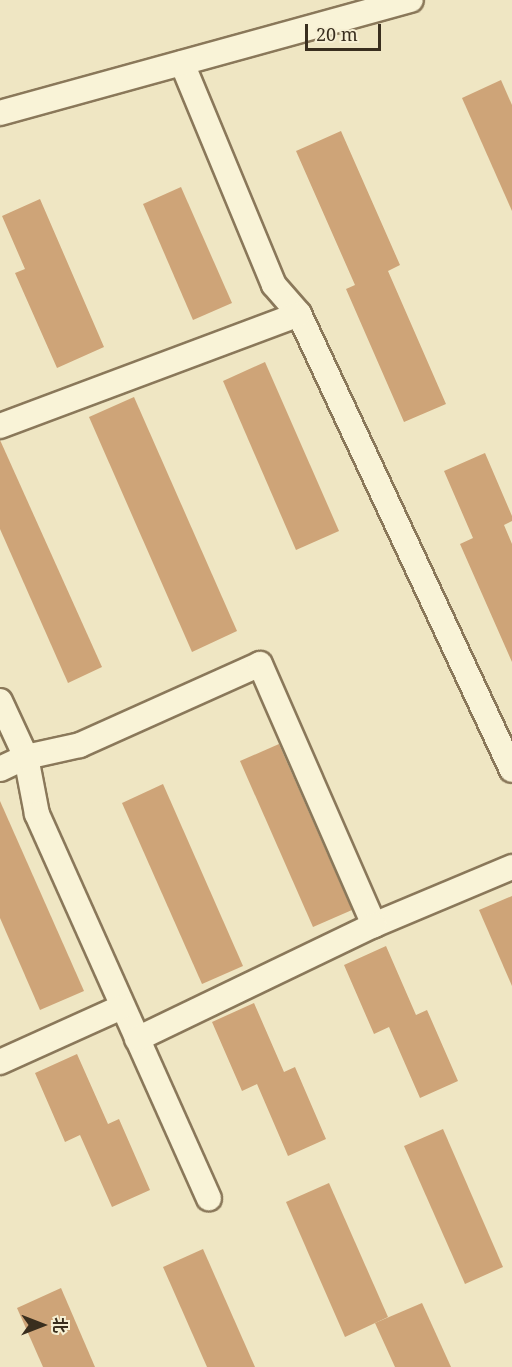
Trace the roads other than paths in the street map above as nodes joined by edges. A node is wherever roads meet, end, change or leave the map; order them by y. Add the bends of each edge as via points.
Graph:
1 (411, 0) edge
2 (182, 63) junction
3 (0, 113) edge
4 (298, 314) junction
5 (0, 426) edge
6 (0, 701) edge
7 (26, 757) junction
8 (0, 768) edge
9 (512, 770) edge
10 (512, 867) edge
11 (374, 925) junction
12 (122, 1007) junction
13 (137, 1039) junction
14 (0, 1062) edge
15 (209, 1198) dead end

1 - 2 street
2 - 3 street
2 - 4 street via 274,285
4 - 5 street
4 - 9 street
6 - 7 street
7 - 8 street
7 - 11 street via 80,745 260,664
7 - 12 street via 37,814
10 - 11 street
11 - 13 street
12 - 13 street
12 - 14 street
13 - 15 street

